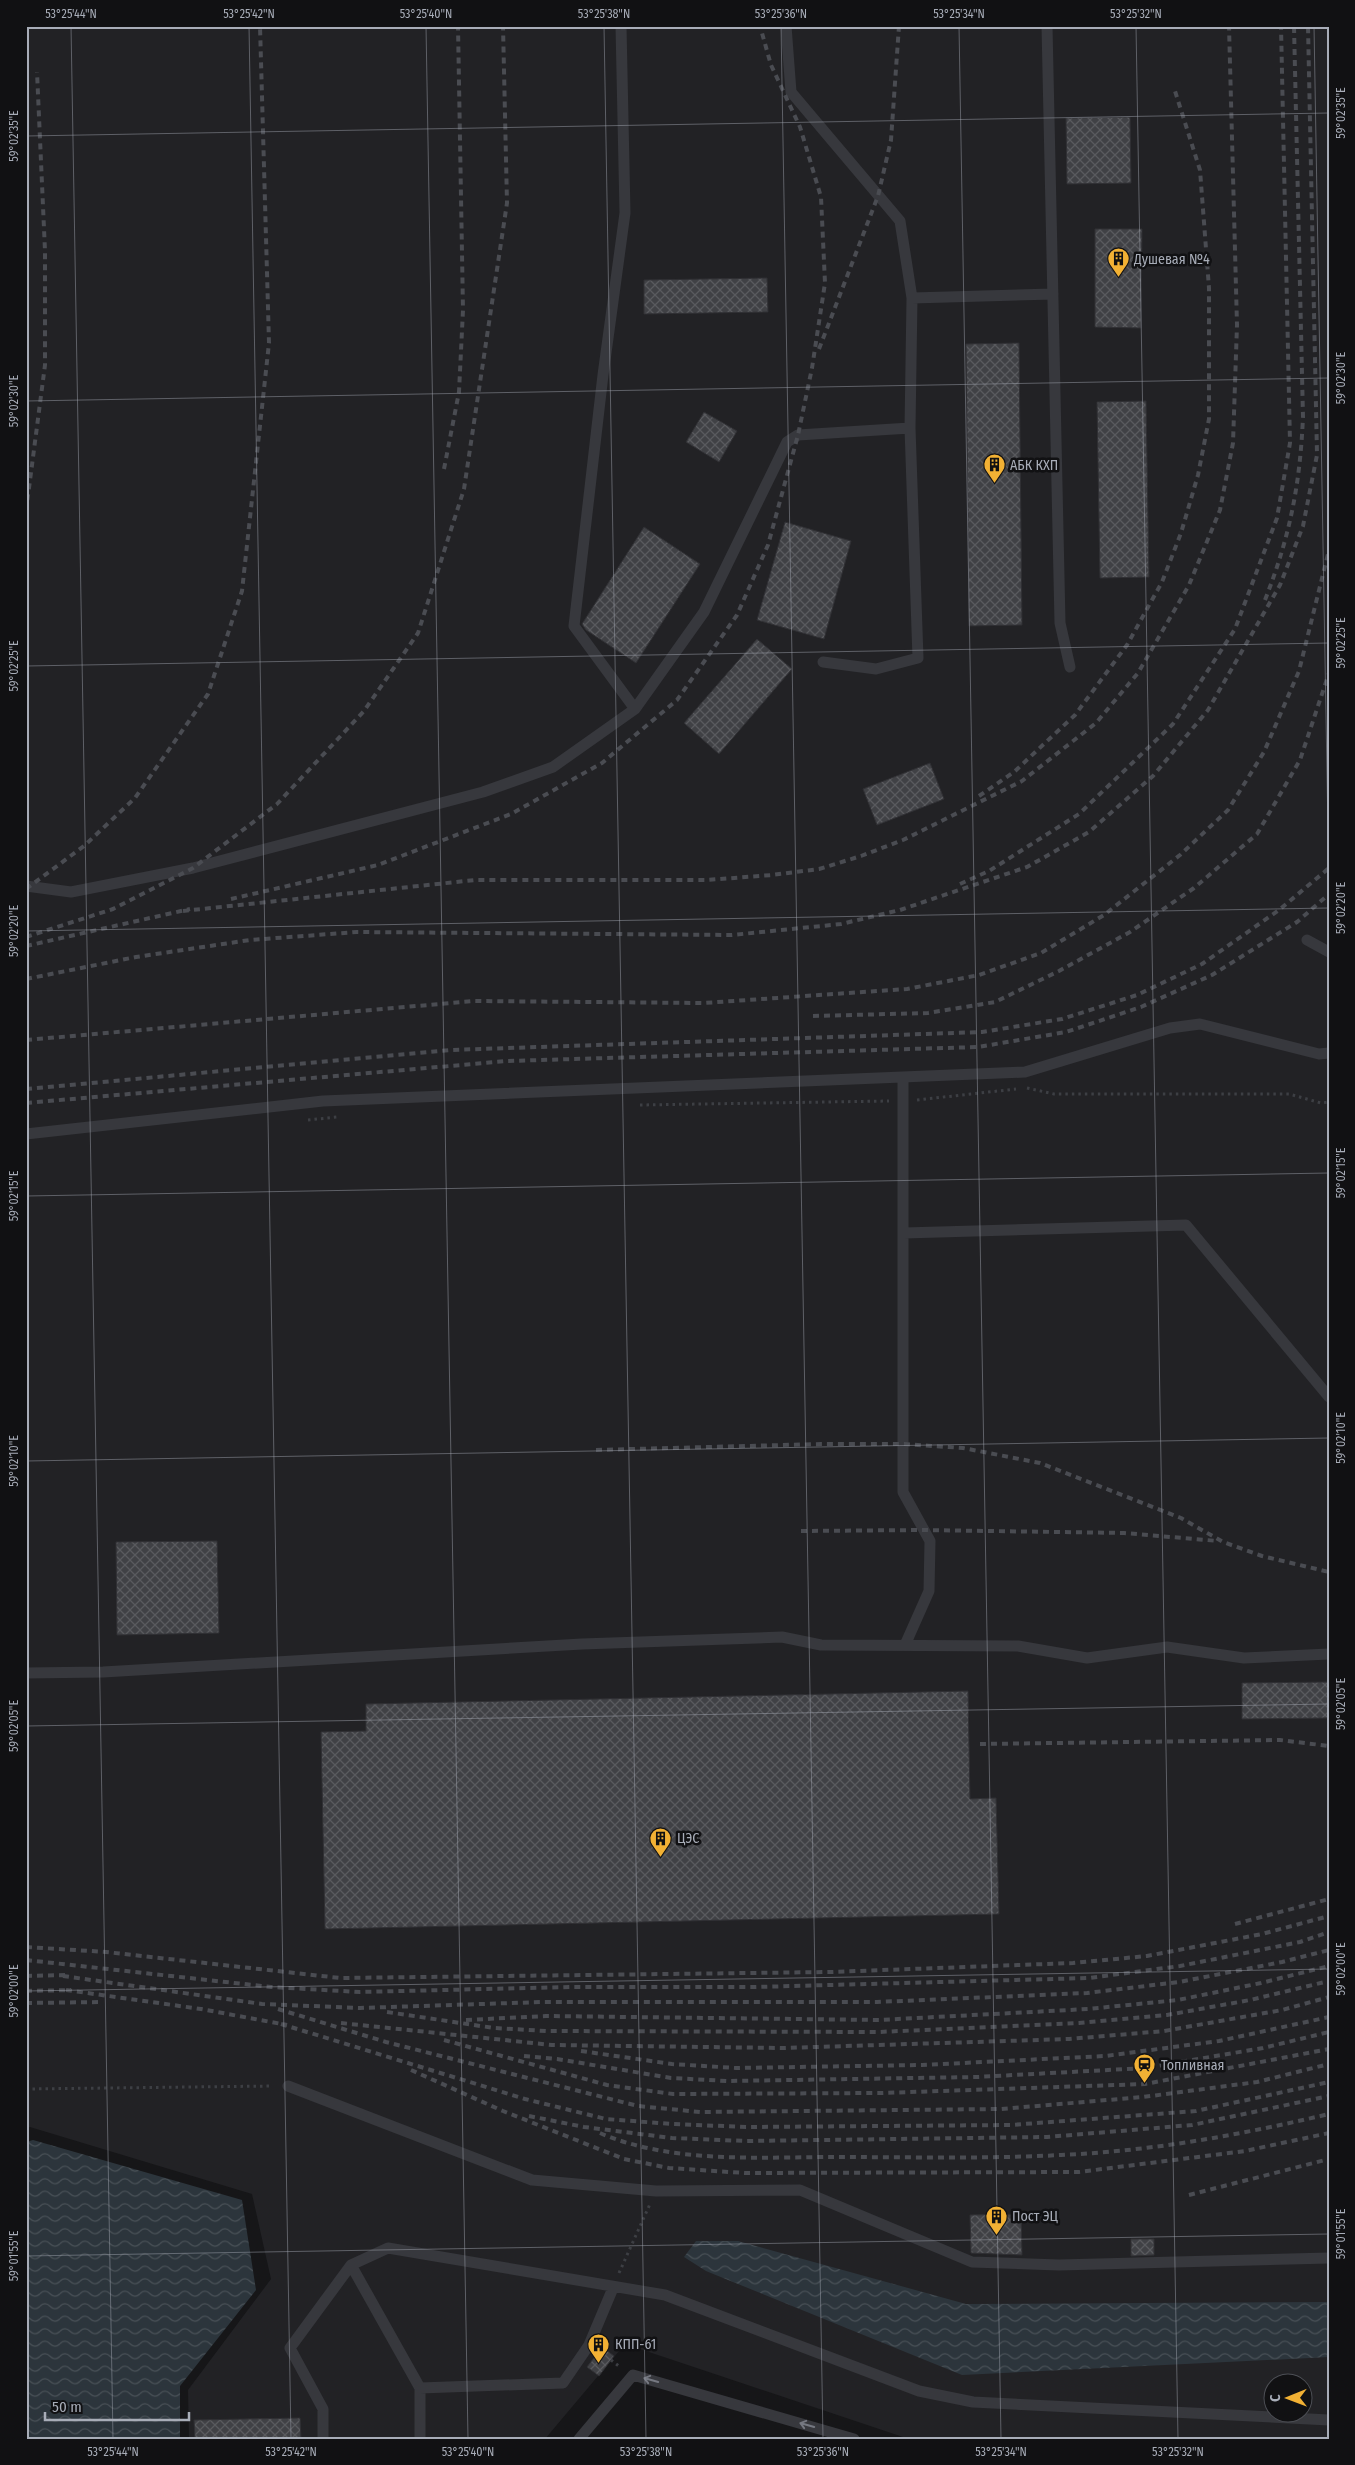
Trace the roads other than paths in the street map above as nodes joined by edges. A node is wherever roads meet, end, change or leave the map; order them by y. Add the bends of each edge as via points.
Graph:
1 (621, 26) edge
2 (786, 26) edge
3 (1047, 26) edge
4 (1052, 294) junction
5 (912, 298) junction
6 (910, 428) junction
7 (824, 662) dead end
8 (1070, 667) dead end
9 (635, 710) junction
10 (26, 886) edge
11 (1307, 940) dead end
12 (1329, 952) edge
13 (1329, 1053) edge
14 (903, 1078) junction
15 (26, 1134) edge
16 (904, 1233) junction
17 (1329, 1397) edge
18 (905, 1646) junction
19 (1329, 1654) edge
20 (26, 1673) edge
21 (288, 2086) road end
22 (1329, 2258) edge
23 (351, 2265) junction
24 (613, 2288) junction
25 (420, 2388) junction
26 (1329, 2420) edge
27 (323, 2439) edge
28 (420, 2439) edge
29 (579, 2439) edge
30 (854, 2439) edge

1 - 9 lane via 625,213 574,626
2 - 5 lane via 791,92 900,221
3 - 4 lane
4 - 5 lane
4 - 8 lane via 1060,623
5 - 6 lane
6 - 7 lane via 918,658 876,669
6 - 9 lane via 798,436 787,442 704,612
9 - 10 lane via 553,767 483,792 193,868 71,892
11 - 12 lane
13 - 14 lane via 1318,1054 1200,1024 1170,1028 1025,1072
14 - 15 lane via 324,1102
14 - 16 lane
16 - 17 lane via 1186,1225
16 - 18 lane via 904,1492 930,1541 929,1591
18 - 19 lane via 1018,1646 1087,1658 1167,1647 1244,1658
18 - 20 lane via 820,1645 773,1637 582,1644 103,1672
21 - 22 lane via 532,2180 656,2191 800,2190 972,2262 1059,2264
23 - 24 lane via 388,2248
23 - 25 lane
23 - 27 lane via 290,2348 323,2409
24 - 25 lane via 589,2345 563,2383
24 - 26 lane via 665,2295 919,2391 973,2402
25 - 28 lane
30 -> 29 lane via 633,2375

